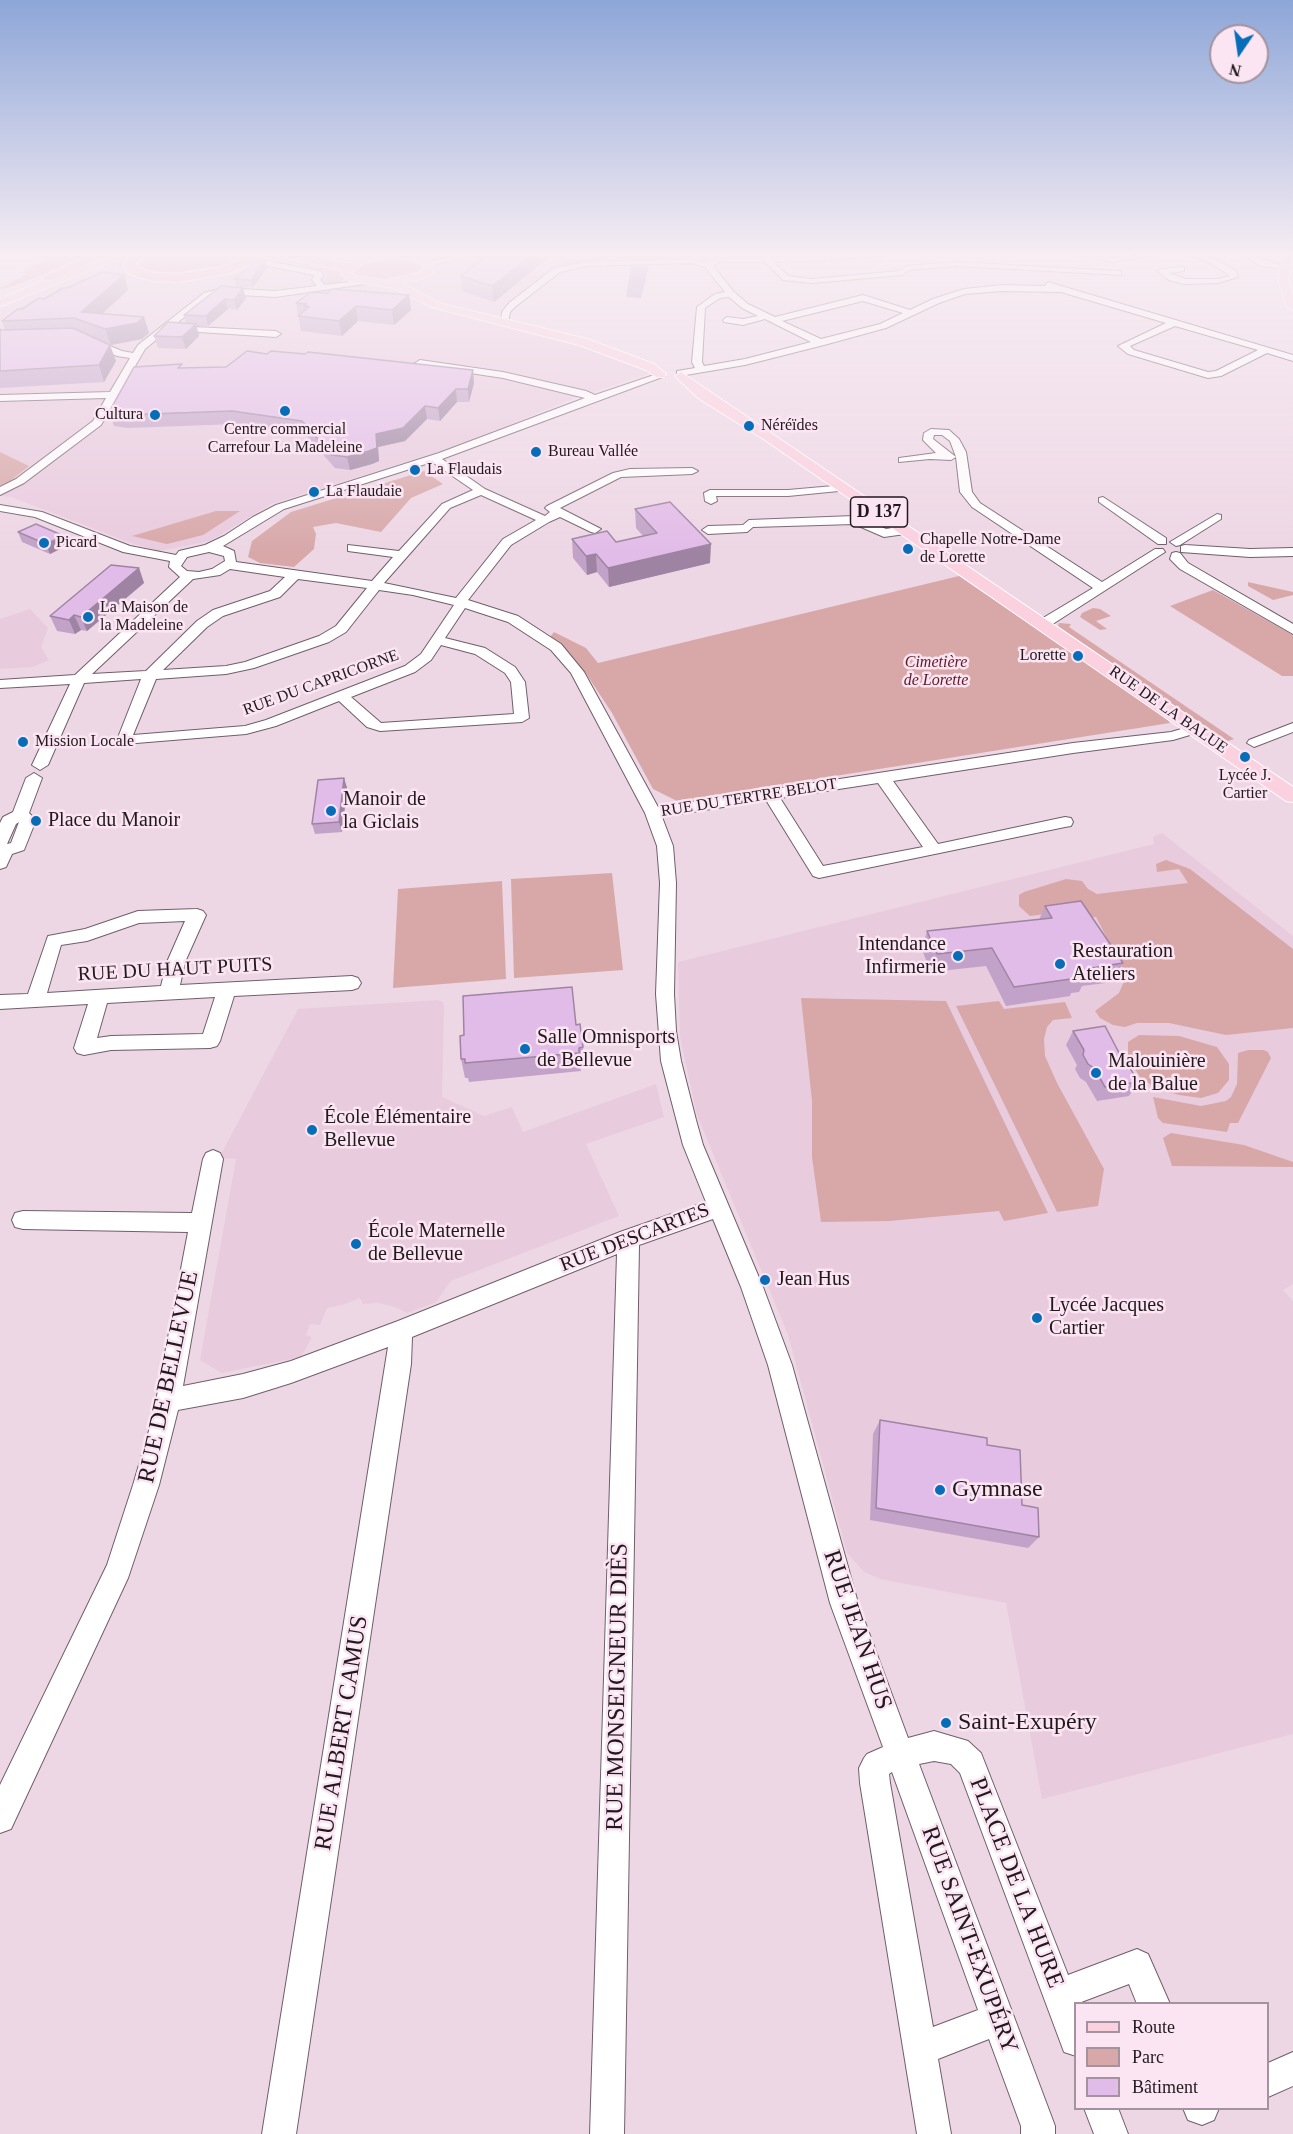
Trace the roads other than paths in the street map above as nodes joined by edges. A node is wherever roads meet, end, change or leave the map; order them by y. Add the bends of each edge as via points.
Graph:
1 (119, 354) edge
2 (614, 354) edge
3 (618, 354) edge
4 (698, 354) edge
5 (779, 354) edge
6 (1136, 354) edge
7 (1259, 354) edge
8 (1278, 354) edge
9 (135, 356) joint
10 (1293, 358) edge
11 (420, 363) edge
12 (701, 369) junction
13 (670, 376) junction
14 (113, 394) junction
15 (599, 396) junction
16 (0, 398) edge
17 (947, 457) junction
18 (434, 458) junction
19 (962, 458) junction
20 (903, 460) dead end
21 (692, 471) dead end
22 (845, 488) junction
23 (481, 491) junction
24 (1103, 500) dead end
25 (711, 501) dead end
26 (1, 502) edge
27 (560, 512) junction
28 (1217, 517) dead end
29 (545, 520) junction
30 (595, 529) dead end
31 (708, 530) dead end
32 (905, 530) junction
33 (227, 545) junction
34 (1160, 547) junction
35 (352, 548) dead end
36 (1179, 549) junction
37 (1293, 552) edge
38 (402, 555) junction
39 (178, 559) junction
40 (228, 565) junction
41 (296, 573) junction
42 (190, 575) junction
43 (377, 584) junction
44 (1102, 588) junction
45 (461, 602) junction
46 (1043, 624) junction
47 (1293, 630) edge
48 (436, 640) junction
49 (150, 675) junction
50 (79, 679) junction
51 (0, 684) edge
52 (342, 696) junction
53 (1293, 727) edge
54 (1195, 729) junction
55 (1254, 743) dead end
56 (882, 777) junction
57 (770, 794) junction
58 (1293, 796) edge
59 (653, 813) junction
60 (1065, 822) dead end
61 (1, 850) edge
62 (934, 850) junction
63 (352, 983) dead end
64 (227, 989) junction
65 (169, 992) junction
66 (100, 997) junction
67 (35, 1000) junction
68 (0, 1002) edge
69 (213, 1159) dead end
70 (719, 1207) junction
71 (23, 1220) dead end
72 (202, 1224) junction
73 (628, 1239) junction
74 (401, 1331) junction
75 (169, 1400) junction
76 (901, 1754) junction
77 (0, 1818) edge
78 (1072, 1990) dead end
79 (1153, 2002) edge
80 (998, 2019) junction
81 (1074, 2035) edge
82 (920, 2049) junction
83 (1293, 2069) edge
84 (1269, 2080) edge
85 (1101, 2110) edge
86 (1041, 2131) edge
87 (279, 2134) edge
88 (607, 2134) edge
89 (934, 2134) edge
90 (1111, 2134) edge

1 - 9 street
2 - 13 main road, D 137
3 - 13 main road, D 137
4 - 12 street
5 - 12 street
6 - 7 street via 1208,375
8 - 10 street
9 - 14 street
11 - 15 street via 503,375
12 - 13 street
13 - 15 street
13 - 22 main road, D 137
14 - 16 street
14 - 26 street via 97,423 20,481
15 - 18 street
17 - 19 street
17 - 19 street via 928,440 931,432 949,433
17 - 20 street
18 - 23 street
18 - 33 street via 280,507 257,519
19 - 44 street via 966,492 976,506
21 - 27 street via 617,475 551,508
22 - 25 street via 710,493
22 - 32 main road, D 137
23 - 29 street
23 - 38 street via 446,506
24 - 34 street
26 - 39 street via 127,549
27 - 29 street, RUE DU CAPRICORNE
27 - 30 street
28 - 36 street
29 - 45 street, RUE DU CAPRICORNE via 507,542
31 - 32 street via 747,528 745,521 854,520 884,533
32 - 46 main road, D 137
33 - 39 street via 191,551
33 - 40 street via 231,558
34 - 36 street
34 - 44 street
35 - 38 street
36 - 37 street
36 - 47 street via 1176,559 1184,566
38 - 43 street
39 - 42 street via 177,571
40 - 41 street, RUE DU TERTRE BELOT
40 - 42 street via 208,574
41 - 43 street, RUE DU TERTRE BELOT
41 - 49 street via 275,594 210,617
42 - 50 street
43 - 45 street, RUE DU TERTRE BELOT
43 - 49 street via 340,629 324,639 238,668
44 - 46 street
45 - 48 street, RUE DU CAPRICORNE
45 - 59 street, RUE DU TERTRE BELOT via 513,620 565,657 577,672
46 - 54 main road, RUE DE LA BALUE / D 137
48 - 52 street, RUE DU CAPRICORNE via 426,657 410,669
48 - 52 street via 480,651 510,670 518,682 522,718 380,727
49 - 50 street
49 - 52 street, RUE DU CAPRICORNE via 124,740 246,730
50 - 51 street
50 - 61 street via 20,815 28,820 18,846
53 - 55 street
54 - 56 street, RUE DU TERTRE BELOT via 1173,736
54 - 58 main road, RUE DE LA BALUE / D 137
56 - 57 street, RUE DU TERTRE BELOT
56 - 62 street
57 - 59 street, RUE DU TERTRE BELOT
57 - 62 street via 819,872
59 - 70 street, RUE DESCARTES via 666,855 665,994 671,1061 693,1145
60 - 62 street
63 - 64 street, RUE DU HAUT PUITS
64 - 65 street, RUE DU HAUT PUITS
64 - 66 street via 210,1041 111,1043 84,1048
65 - 66 street, RUE DU HAUT PUITS
65 - 67 street via 176,962 197,915 138,917 87,935 54,940
66 - 67 street, RUE DU HAUT PUITS
67 - 68 street, RUE DU HAUT PUITS
69 - 72 street, RUE DE BELLEVUE
70 - 73 street, RUE DESCARTES
70 - 76 street, RUE JEAN HUS via 780,1365 844,1603
71 - 72 street
72 - 75 street, RUE DE BELLEVUE
73 - 74 street, RUE DESCARTES
73 - 88 street, RUE MONSEIGNEUR DIÈS
74 - 75 street, RUE DESCARTES via 291,1372
74 - 87 street, RUE ALBERT CAMUS
75 - 77 street, RUE DE BELLEVUE via 119,1569
76 - 80 street, RUE SAINT-EXUPÉRY
76 - 81 street, PLACE DE LA HURE via 944,1747 958,1751 971,1763
76 - 82 street via 874,1768
78 - 79 street via 1137,1965
80 - 82 street
80 - 86 street, RUE SAINT-EXUPÉRY
82 - 89 street
83 - 84 street
85 - 90 street

